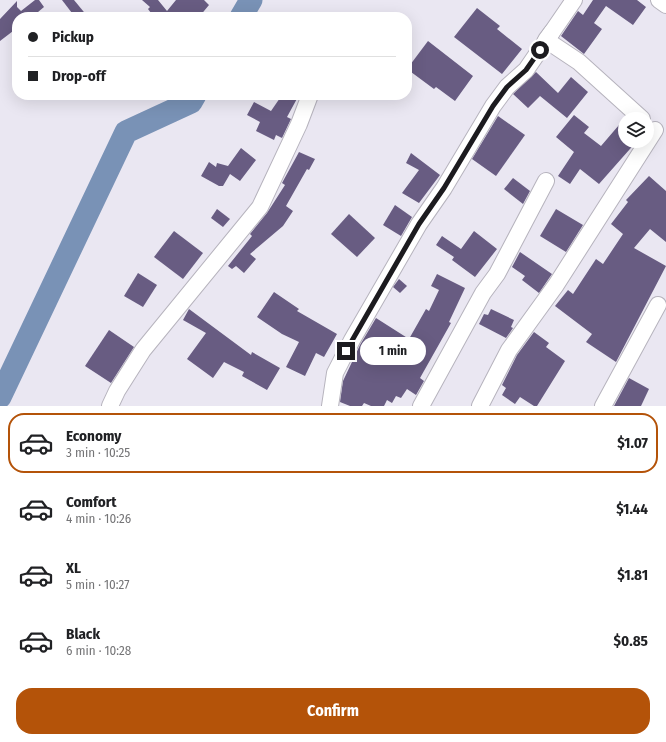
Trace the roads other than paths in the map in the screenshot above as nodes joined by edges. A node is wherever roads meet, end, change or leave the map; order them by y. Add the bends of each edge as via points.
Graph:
1 (659, 0) edge
2 (571, 1) edge
3 (666, 5) edge
4 (546, 40) junction
5 (308, 100) edge
6 (634, 112) edge
7 (656, 131) edge
8 (546, 182) dead end
9 (658, 305) dead end
10 (110, 406) edge
11 (330, 406) edge
12 (421, 406) edge
13 (480, 406) edge
14 (603, 406) edge

1 - 3 street
2 - 4 street
4 - 6 street via 579,62
4 - 11 street via 526,70 507,87 493,106 444,188 419,224 335,373
5 - 10 street via 260,207 143,350
7 - 13 street via 556,285 509,350
8 - 12 street via 497,274 483,293
9 - 14 street

